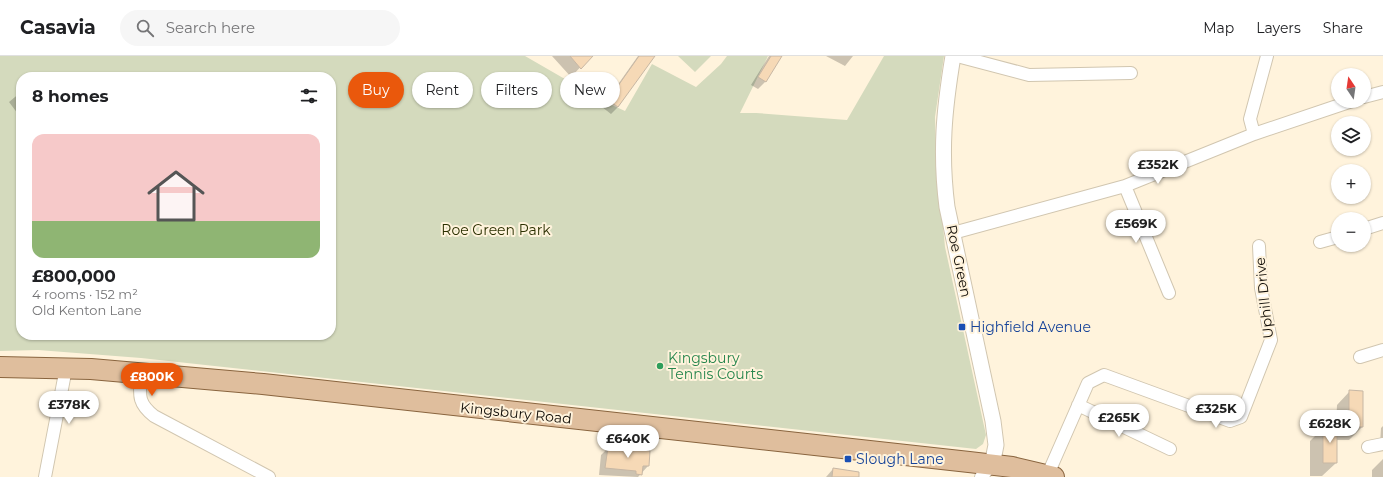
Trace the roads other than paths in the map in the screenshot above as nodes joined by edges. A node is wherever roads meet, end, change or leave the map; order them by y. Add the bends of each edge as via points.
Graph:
1 (953, 56) edge
2 (957, 56) edge
3 (1267, 56) edge
4 (1131, 73) dead end
5 (1383, 92) edge
6 (1371, 95) edge
7 (1331, 108) edge
8 (1254, 134) junction
9 (1125, 186) junction
10 (1383, 223) edge
11 (1371, 227) edge
12 (953, 233) junction
13 (1331, 239) edge
14 (1320, 242) dead end
15 (1259, 246) dead end
16 (1169, 293) dead end
17 (1383, 350) edge
18 (1360, 357) dead end
19 (0, 367) edge
20 (66, 368) junction
21 (141, 373) junction
22 (1078, 405) junction
23 (1383, 444) edge
24 (1368, 447) dead end
25 (1170, 449) dead end
26 (987, 471) edge
27 (262, 476) edge
28 (1051, 476) edge
29 (45, 477) edge

1 - 12 street, Roe Green via 942,153 945,191
2 - 4 street via 1029,76
3 - 8 street via 1250,119
5 - 6 street
7 - 8 street
8 - 9 street
9 - 12 street
9 - 16 street
10 - 11 street
12 - 26 street, Roe Green via 991,410 996,445
13 - 14 street
15 - 22 street, Uphill Drive via 1261,288 1271,340 1241,417 1230,421 1104,375 1088,383
17 - 18 street
19 - 20 main road, Kingsbury Road
20 - 21 main road, Kingsbury Road
20 - 29 street
21 - 26 main road, Kingsbury Road via 263,384
21 - 27 street via 140,399 145,409
22 - 25 street
22 - 28 street, Uphill Drive
23 - 24 street
26 - 28 main road, Kingsbury Road

